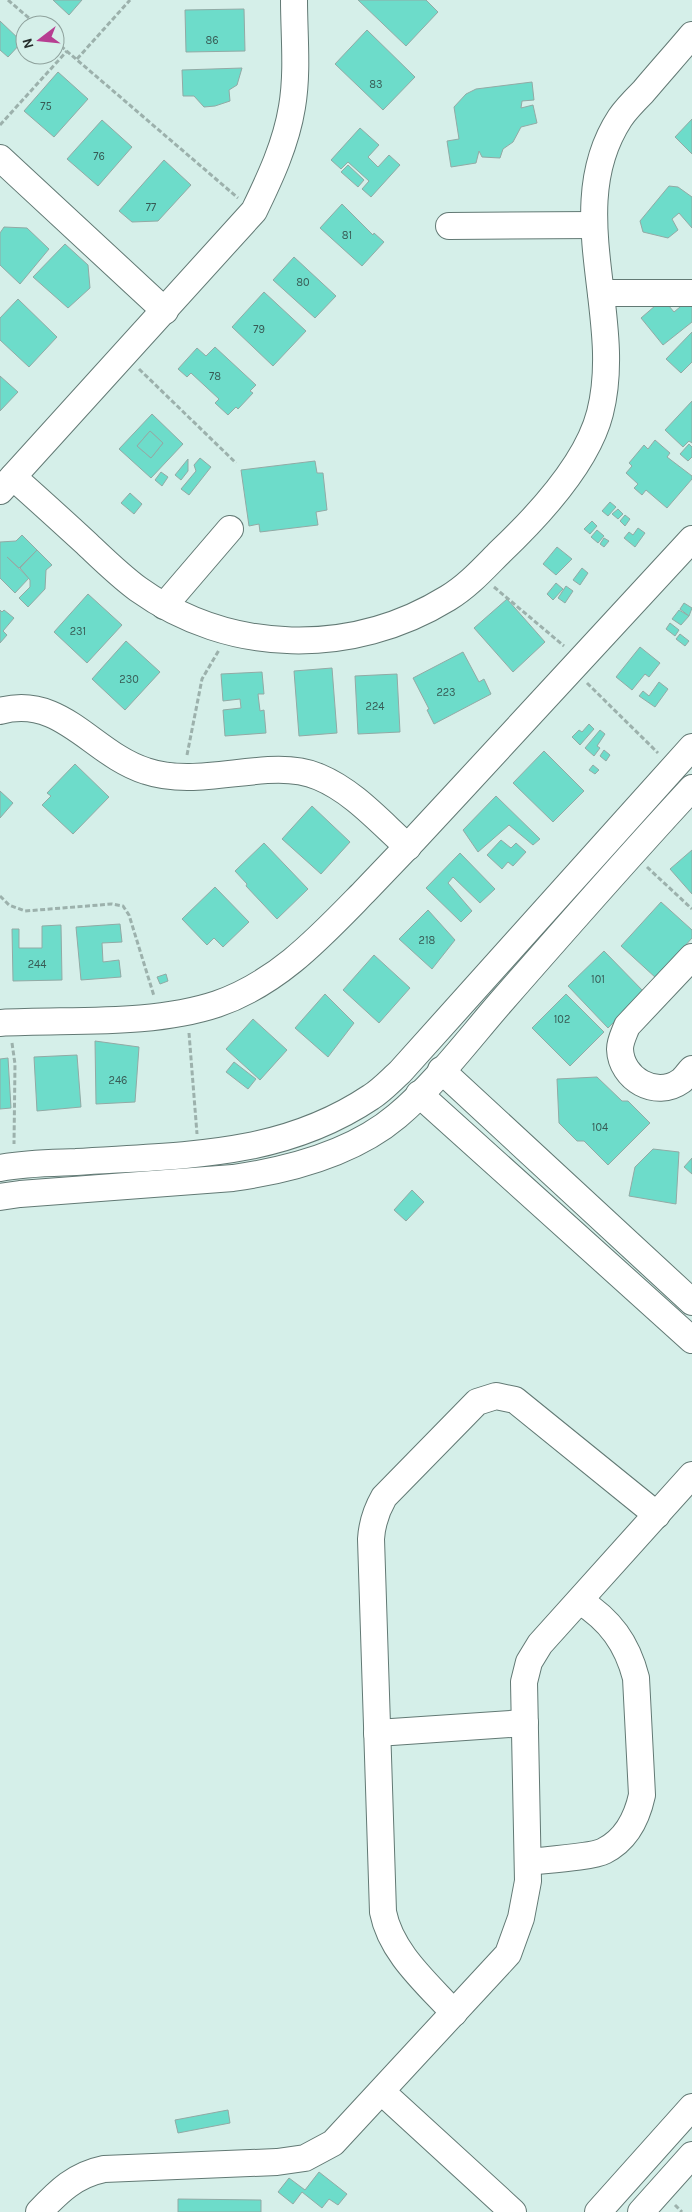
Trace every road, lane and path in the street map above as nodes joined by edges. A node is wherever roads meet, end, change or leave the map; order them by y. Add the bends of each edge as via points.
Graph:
1 (8, 0) edge
2 (130, 0) edge
3 (294, 0) edge
4 (25, 15) edge
5 (692, 35) edge
6 (66, 50) joint
7 (77, 59) junction
8 (0, 125) edge
9 (5, 172) edge
10 (254, 211) junction
11 (594, 225) junction
12 (449, 226) dead end
13 (601, 293) junction
14 (692, 293) edge
15 (165, 311) junction
16 (124, 355) junction
17 (236, 463) dead end
18 (7, 484) edge
19 (230, 529) dead end
20 (692, 540) edge
21 (478, 574) junction
22 (164, 606) junction
23 (231, 633) junction
24 (576, 665) junction
25 (0, 711) edge
26 (692, 747) edge
27 (673, 768) junction
28 (183, 778) junction
29 (692, 788) edge
30 (408, 847) junction
31 (632, 853) junction
32 (0, 896) edge
33 (548, 908) junction
34 (692, 909) edge
35 (568, 926) junction
36 (691, 960) edge
37 (187, 1012) junction
38 (160, 1017) junction
39 (5, 1023) edge
40 (692, 1069) edge
41 (442, 1070) junction
42 (419, 1094) junction
43 (198, 1154) junction
44 (7, 1166) edge
45 (0, 1198) edge
46 (687, 1287) edge
47 (692, 1340) edge
48 (692, 1474) edge
49 (657, 1515) junction
50 (580, 1601) junction
51 (525, 1723) junction
52 (378, 1733) junction
53 (528, 1862) junction
54 (454, 2013) junction
55 (382, 2092) junction
56 (692, 2107) edge
57 (692, 2155) edge
58 (39, 2212) edge
59 (513, 2212) edge
60 (598, 2212) edge
61 (641, 2212) edge

1 - 4 path
2 - 7 path
3 - 10 street via 292,107 284,143
5 - 11 street via 620,118 604,151 595,187
6 - 7 path
6 - 8 path
7 - 10 path
9 - 15 street
10 - 15 street
11 - 12 street
11 - 13 street
13 - 14 street
13 - 21 street via 606,379 600,414 586,448 540,511
15 - 16 street
16 - 17 path
16 - 18 street
18 - 22 street
19 - 22 street
20 - 24 street
21 - 23 street via 451,597 415,616 377,630 337,639 302,642 266,640
21 - 24 path
22 - 23 street
23 - 28 path via 202,679
24 - 27 path
24 - 30 street
25 - 28 street via 30,707 46,711 126,763 154,774
26 - 27 street
27 - 33 street
28 - 30 street via 294,770 317,776 350,795
29 - 31 street
30 - 37 street via 298,958 246,992
31 - 34 path
31 - 35 street
32 - 38 path via 10,905 25,911 112,904 123,906
33 - 35 street
33 - 43 street via 421,1050 373,1096 342,1115 275,1142
35 - 41 street
36 - 40 street via 627,1026 620,1049 627,1071 646,1085 669,1086 680,1081
37 - 38 street
37 - 43 path
38 - 39 street
39 - 44 path via 15,1064
41 - 42 street
41 - 46 street
42 - 45 street via 396,1117 367,1136 310,1161 268,1173
42 - 47 street
43 - 44 street
48 - 49 street
49 - 50 street
49 - 52 street via 515,1400 496,1396 477,1402 384,1497 374,1517 371,1539
50 - 51 street via 540,1644 529,1662 524,1682
50 - 53 street via 606,1620 617,1633 632,1662 636,1678 642,1796 625,1834 603,1852
51 - 52 street
51 - 53 street
52 - 54 street via 385,1925 397,1949
53 - 54 street via 521,1918 508,1954
54 - 55 street
55 - 58 street via 333,2142 304,2158 277,2162 104,2169 68,2184
55 - 59 street
56 - 60 street
57 - 61 street

